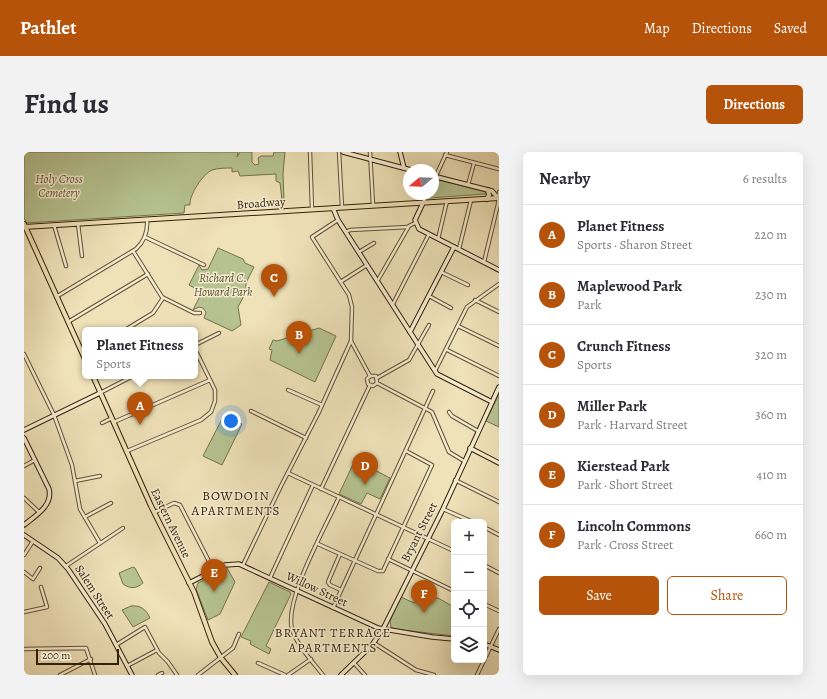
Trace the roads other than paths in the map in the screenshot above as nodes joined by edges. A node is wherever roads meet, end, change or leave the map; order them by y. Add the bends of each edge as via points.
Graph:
1 (310, 152) edge
2 (339, 152) edge
3 (343, 152) edge
4 (370, 152) edge
5 (400, 152) edge
6 (446, 153) edge
7 (370, 159) junction
8 (474, 163) junction
9 (403, 164) edge
10 (439, 166) edge
11 (403, 168) edge
12 (499, 169) edge
13 (439, 177) edge
14 (468, 185) junction
15 (488, 190) junction
16 (499, 192) edge
17 (499, 198) edge
18 (486, 199) junction
19 (425, 200) edge
20 (471, 200) junction
21 (447, 201) junction
22 (423, 203) junction
23 (373, 206) junction
24 (333, 208) junction
25 (342, 208) junction
26 (312, 210) junction
27 (147, 220) junction
28 (338, 220) junction
29 (415, 223) junction
30 (78, 224) junction
31 (54, 225) junction
32 (24, 226) edge
33 (408, 227) junction
34 (346, 232) junction
35 (429, 234) junction
36 (145, 237) junction
37 (438, 239) junction
38 (374, 243) dead end
39 (454, 247) junction
40 (459, 249) junction
41 (133, 251) junction
42 (359, 252) junction
43 (82, 256) dead end
44 (484, 262) junction
45 (204, 265) dead end
46 (367, 265) junction
47 (66, 266) dead end
48 (499, 270) edge
49 (441, 272) junction
50 (148, 274) junction
51 (378, 280) junction
52 (342, 282) junction
53 (499, 284) edge
54 (468, 285) dead end
55 (428, 296) junction
56 (56, 297) junction
57 (163, 298) junction
58 (475, 300) junction
59 (392, 304) junction
60 (451, 308) dead end
61 (499, 312) edge
62 (200, 313) dead end
63 (68, 322) junction
64 (429, 325) dead end
65 (458, 326) junction
66 (130, 327) edge
67 (410, 332) junction
68 (219, 333) dead end
69 (352, 341) junction
70 (198, 344) edge
71 (418, 344) junction
72 (499, 346) edge
73 (447, 350) junction
74 (82, 352) edge
75 (24, 354) edge
76 (198, 355) edge
77 (435, 371) junction
78 (370, 376) junction
79 (499, 376) edge
80 (377, 378) junction
81 (94, 379) edge
82 (127, 379) edge
83 (210, 380) junction
84 (377, 383) junction
85 (370, 385) junction
86 (499, 387) edge
87 (288, 390) dead end
88 (434, 391) dead end
89 (100, 393) junction
90 (492, 402) junction
91 (322, 405) junction
92 (426, 409) junction
93 (251, 411) dead end
94 (449, 412) dead end
95 (54, 415) junction
96 (112, 420) junction
97 (102, 423) dead end
98 (24, 430) edge
99 (478, 431) junction
100 (24, 438) edge
101 (306, 438) junction
102 (470, 448) junction
103 (126, 451) junction
104 (406, 451) junction
105 (35, 460) junction
106 (464, 461) junction
107 (499, 462) edge
108 (24, 466) edge
109 (288, 473) junction
110 (100, 476) dead end
111 (455, 480) junction
112 (75, 481) junction
113 (313, 485) junction
114 (321, 489) junction
115 (339, 497) junction
116 (24, 498) edge
117 (499, 502) edge
118 (110, 503) dead end
119 (443, 509) junction
120 (39, 512) junction
121 (154, 513) junction
122 (375, 515) junction
123 (85, 517) junction
124 (466, 519) edge
125 (24, 525) edge
126 (403, 527) junction
127 (124, 528) dead end
128 (487, 529) edge
129 (24, 535) edge
130 (499, 535) edge
131 (427, 538) junction
132 (33, 541) junction
133 (100, 543) junction
134 (318, 544) junction
135 (451, 550) edge
136 (340, 554) junction
137 (24, 555) edge
138 (388, 559) junction
139 (354, 561) junction
140 (243, 565) junction
141 (66, 566) junction
142 (487, 567) edge
143 (40, 568) dead end
144 (214, 571) junction
145 (411, 571) junction
146 (24, 572) edge
147 (499, 573) edge
148 (270, 578) junction
149 (189, 583) junction
150 (41, 587) dead end
151 (296, 590) junction
152 (341, 590) junction
153 (451, 590) edge
154 (487, 605) edge
155 (333, 608) junction
156 (499, 611) edge
157 (24, 612) edge
158 (383, 629) junction
159 (499, 629) edge
160 (239, 634) dead end
161 (451, 639) edge
162 (374, 643) junction
163 (116, 645) junction
164 (487, 646) edge
165 (490, 647) junction
166 (24, 649) edge
167 (157, 650) junction
168 (499, 650) edge
169 (221, 658) junction
170 (311, 659) junction
171 (91, 660) junction
172 (258, 663) dead end
173 (354, 663) junction
174 (127, 666) junction
175 (162, 673) dead end
176 (60, 675) edge
177 (96, 675) edge
178 (132, 675) edge
179 (158, 675) edge
180 (176, 675) edge
181 (198, 675) edge
182 (235, 675) edge
183 (287, 675) edge
184 (323, 675) edge
185 (341, 675) edge
186 (365, 675) edge
187 (434, 675) edge
188 (477, 675) edge

1 - 26 street
2 - 25 street
3 - 7 main road
4 - 7 street
5 - 9 main road
6 - 8 street
6 - 10 street
7 - 11 main road
7 - 23 street
8 - 12 street
8 - 14 street
13 - 14 main road
14 - 15 main road
15 - 17 main road
15 - 18 main road via 489,195
16 - 17 street
17 - 18 main road, Broadway
17 - 44 street
18 - 20 main road, Broadway
19 - 22 street
20 - 21 main road, Broadway
20 - 40 street
21 - 22 main road, Broadway
21 - 37 street
22 - 23 main road, Broadway
22 - 29 main road
23 - 25 main road, Broadway
24 - 25 main road, Broadway
24 - 26 main road, Broadway
24 - 28 main road
26 - 27 main road, Broadway
27 - 30 main road, Broadway
27 - 36 street
28 - 34 main road
28 - 52 street via 312,237
29 - 33 street
29 - 35 main road
30 - 31 main road, Broadway
30 - 43 street
31 - 32 main road, Broadway
31 - 47 street
32 - 56 main road
33 - 34 street
33 - 51 street
34 - 42 main road
35 - 37 main road
35 - 59 street
36 - 41 street
36 - 45 street
37 - 39 main road
38 - 42 street
39 - 40 main road
39 - 49 main road
40 - 44 main road
41 - 50 street
41 - 56 street
42 - 46 main road
44 - 48 main road
46 - 51 main road
46 - 52 street
49 - 54 street
49 - 55 main road
50 - 57 street
50 - 63 street
51 - 59 main road
52 - 69 street via 351,300
53 - 58 street
55 - 60 street
55 - 67 main road
56 - 63 main road
57 - 62 street via 194,313
57 - 66 street via 153,313
58 - 61 street
58 - 65 street via 467,307
59 - 67 main road
63 - 74 main road
64 - 71 street
65 - 72 street
65 - 73 street
67 - 71 main road
68 - 70 street
69 - 78 street
69 - 91 street
71 - 77 main road
71 - 80 street via 409,360
73 - 77 street
73 - 79 street
75 - 95 street
76 - 83 street
77 - 90 main road via 438,375
78 - 80 street via 374,375
78 - 85 street via 367,381
80 - 84 street
81 - 89 main road, Eastern Avenue
82 - 89 street
83 - 96 street
83 - 103 street via 216,397 208,415 198,422
84 - 85 street
84 - 92 street
85 - 114 street
86 - 90 main road, Bryant Street
87 - 91 street
88 - 92 street
89 - 95 main road
89 - 96 main road, Eastern Avenue
90 - 99 main road, Bryant Street
91 - 101 street
92 - 104 street
92 - 106 street via 434,415 450,453
93 - 101 street
94 - 99 street
95 - 98 main road
95 - 112 street
96 - 97 street
96 - 103 main road, Eastern Avenue
99 - 102 main road, Bryant Street
100 - 105 main road
101 - 109 street
102 - 106 main road, Bryant Street
102 - 107 main road
103 - 121 main road, Eastern Avenue
104 - 122 street
104 - 126 street via 432,465
105 - 108 street
105 - 120 main road via 50,494 48,503
106 - 111 main road, Bryant Street
109 - 113 street
109 - 140 street
110 - 112 street
111 - 117 street
111 - 119 main road, Bryant Street
112 - 123 street via 80,508
113 - 114 street
113 - 148 street
114 - 115 street
115 - 122 street
115 - 134 street
116 - 120 street
118 - 123 street
119 - 124 street
119 - 131 main road, Bryant Street
120 - 125 main road
121 - 144 street via 174,503 180,505
121 - 149 main road, Eastern Avenue
122 - 126 street
122 - 139 street
123 - 133 street
126 - 131 street
126 - 138 street
127 - 133 street
128 - 130 street
129 - 132 main road, Salem Street
131 - 135 street
131 - 145 main road, Bryant Street
132 - 137 street
132 - 141 main road, Salem Street
133 - 141 street
134 - 136 street
134 - 151 street
136 - 139 street
136 - 152 street via 328,582
138 - 139 street via 380,572
138 - 145 street
139 - 152 street
140 - 144 main road via 230,564
140 - 148 main road, Willow Street
141 - 163 main road, Salem Street
142 - 147 street
143 - 146 street via 33,579
144 - 149 main road
145 - 153 street
145 - 158 main road, Bryant Street
148 - 151 main road, Willow Street
149 - 169 main road, Eastern Avenue via 208,633
150 - 157 street via 47,607
151 - 155 main road, Willow Street
151 - 170 street via 291,627
152 - 155 street
154 - 156 street
155 - 158 main road, Willow Street
158 - 161 main road, Willow Street
158 - 162 main road, Bryant Street
159 - 165 street
160 - 169 street via 233,648
162 - 173 main road, Bryant Street
162 - 187 street via 416,670
163 - 167 street via 144,627
163 - 174 main road, Salem Street
164 - 165 main road
165 - 168 main road
165 - 188 street
166 - 171 street via 83,647 86,648
167 - 174 street
167 - 180 street
169 - 181 street
169 - 182 main road, Eastern Avenue
170 - 183 street
170 - 184 street
171 - 176 street
171 - 177 street
172 - 183 street
173 - 185 main road, Bryant Street
173 - 186 street
174 - 178 main road, Salem Street
175 - 179 street

